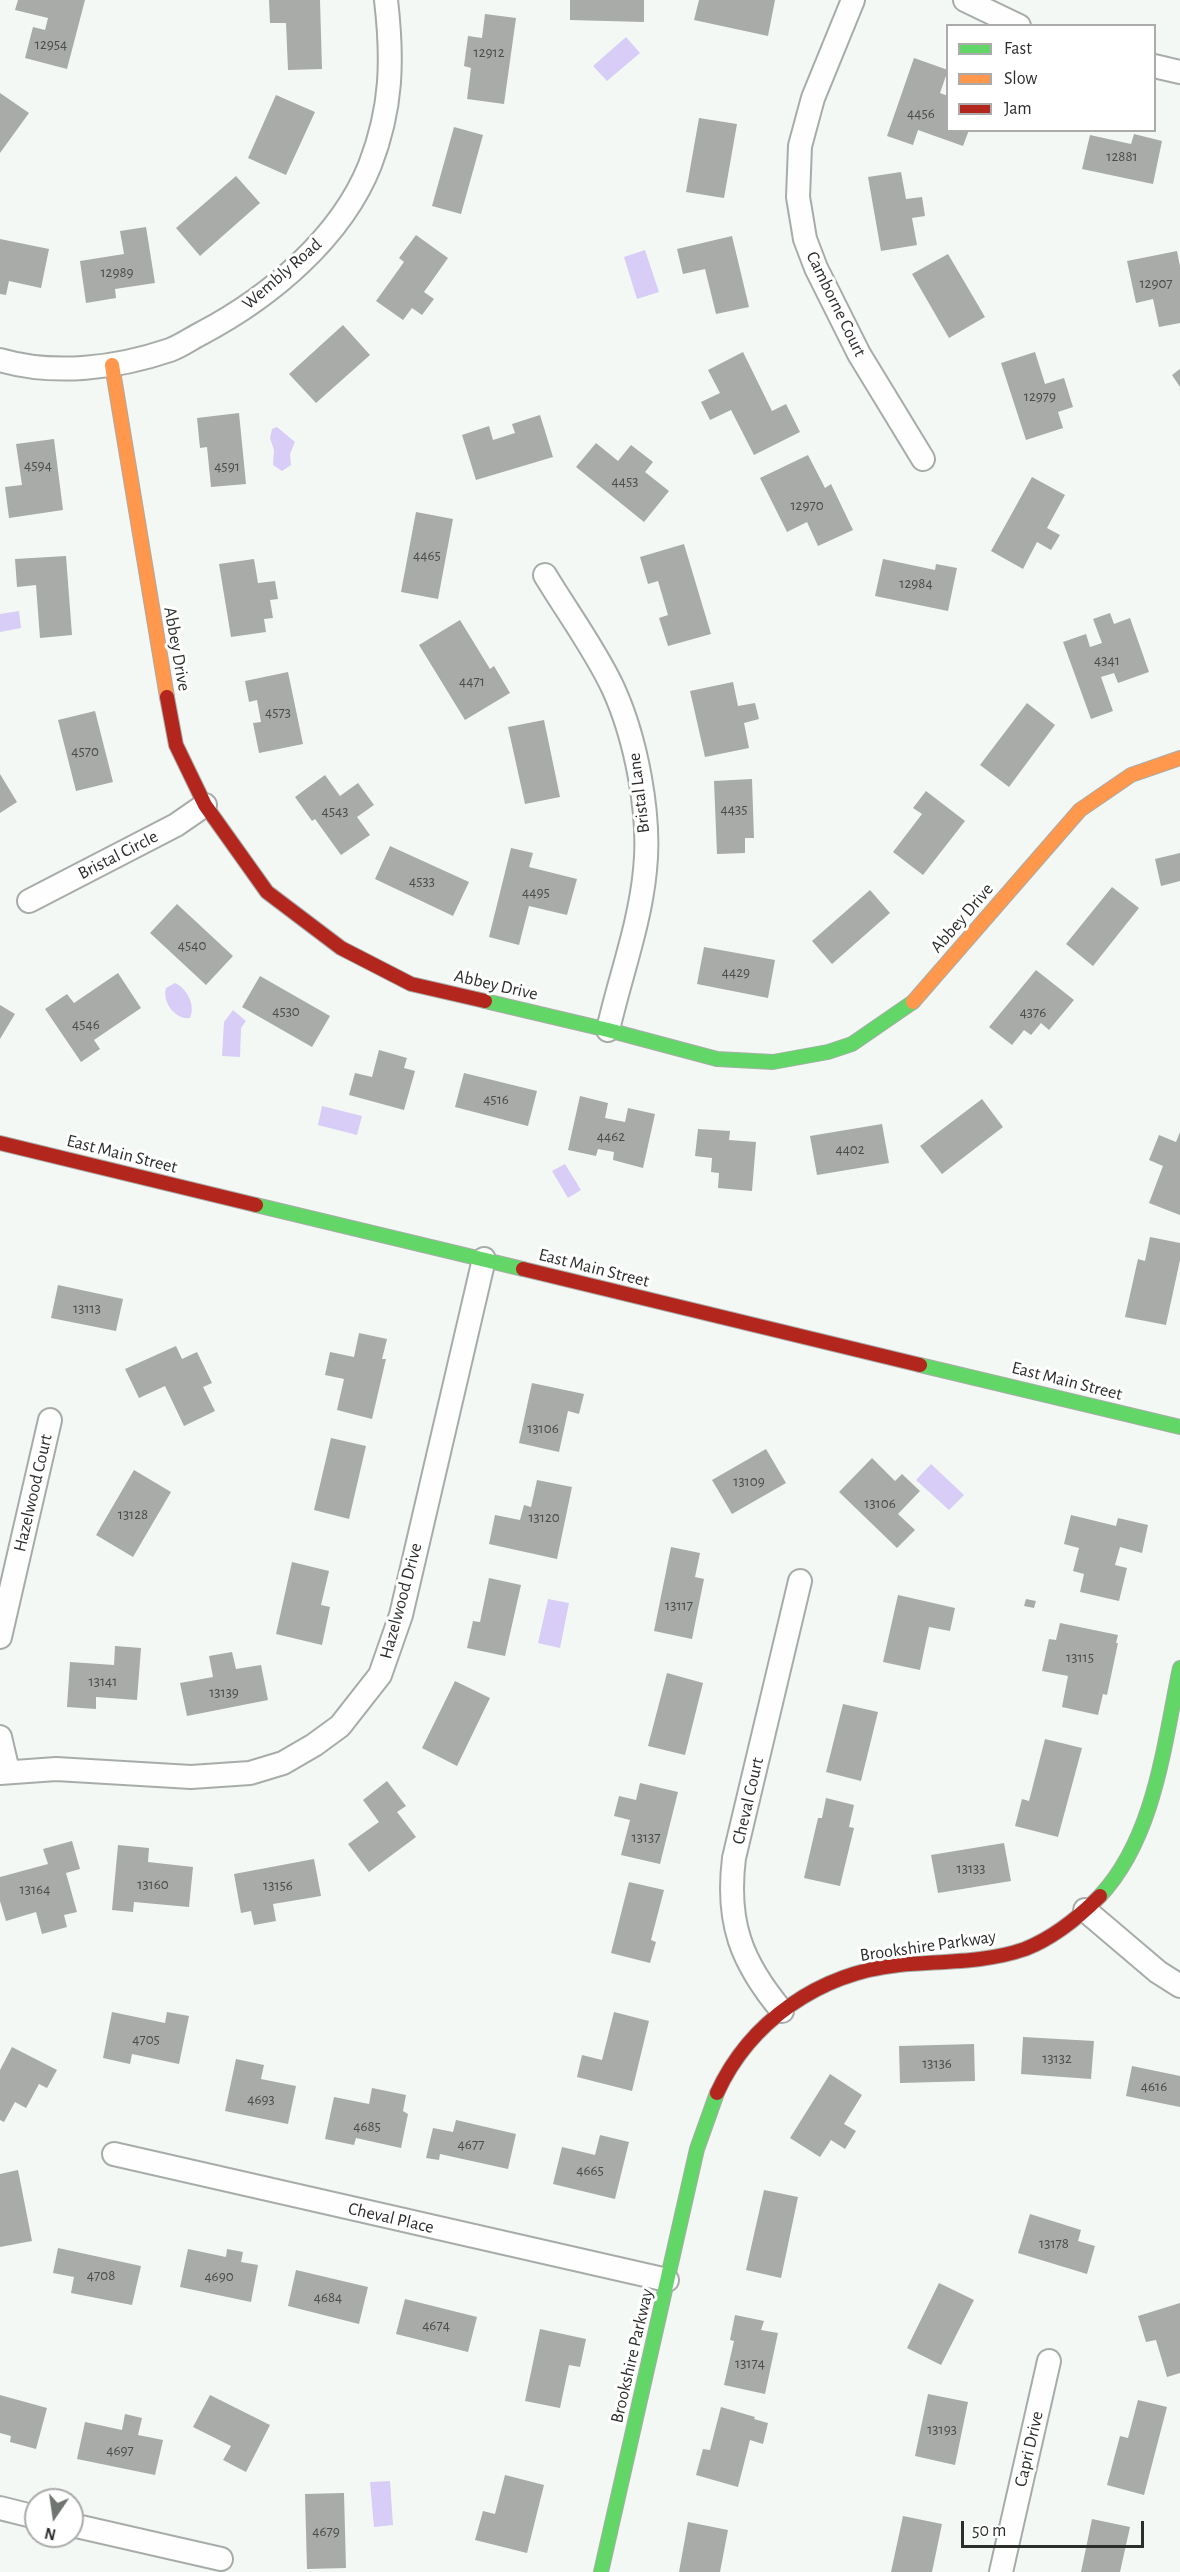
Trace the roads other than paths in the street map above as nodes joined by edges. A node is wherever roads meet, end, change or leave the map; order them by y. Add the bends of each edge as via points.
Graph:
1 (386, 0) edge
2 (854, 0) edge
3 (965, 0) edge
4 (1015, 24) edge
5 (1156, 66) edge
6 (1180, 72) edge
7 (0, 360) edge
8 (112, 365) junction
9 (923, 459) dead end
10 (545, 575) dead end
11 (1180, 758) edge
12 (205, 805) junction
13 (29, 901) dead end
14 (608, 1030) junction
15 (0, 1143) edge
16 (483, 1259) junction
17 (51, 1420) dead end
18 (1180, 1427) edge
19 (800, 1581) dead end
20 (0, 1637) edge
21 (1180, 1668) edge
22 (0, 1737) edge
23 (4, 1772) edge
24 (1085, 1910) junction
25 (1180, 1986) edge
26 (782, 2011) junction
27 (114, 2154) dead end
28 (668, 2280) junction
29 (1049, 2361) dead end
30 (0, 2508) edge
31 (24, 2514) edge
32 (84, 2528) edge
33 (221, 2559) dead end
34 (601, 2572) edge
35 (1001, 2572) edge

1 - 8 street, Wembly Road via 391,45 390,91 381,132 369,167 323,240 235,315 171,349
2 - 9 street, Camborne Court via 813,98 800,146 798,197 805,239 816,268 859,354
3 - 4 street
5 - 6 street
7 - 8 street, Wembly Road via 80,370
8 - 12 street, Abbey Drive via 176,745
10 - 14 street, Bristal Lane via 612,687 632,738 644,817 645,869 636,922
11 - 14 street, Abbey Drive via 1131,775 1080,810 909,1007 852,1044 828,1052 755,1062 697,1054
12 - 13 street, Bristal Circle via 176,825
12 - 14 street, Abbey Drive via 267,892 341,948 411,984
15 - 16 street, East Main Street
16 - 18 street, East Main Street
16 - 23 street, Hazelwood Drive via 400,1615 380,1675 340,1726 283,1763 250,1773 191,1776 57,1768
17 - 20 street, Hazelwood Court
19 - 26 street, Cheval Court via 730,1886 739,1944 754,1974
21 - 24 street, Brookshire Parkway via 1147,1813 1135,1846 1098,1901
22 - 23 street
24 - 25 street
24 - 26 street, Brookshire Parkway via 1055,1935 1019,1951 856,1972 826,1984
26 - 28 street, Brookshire Parkway via 759,2031 727,2073 709,2110
27 - 28 street, Cheval Place
28 - 34 street, Brookshire Parkway
29 - 35 street, Capri Drive
30 - 31 street
32 - 33 street

